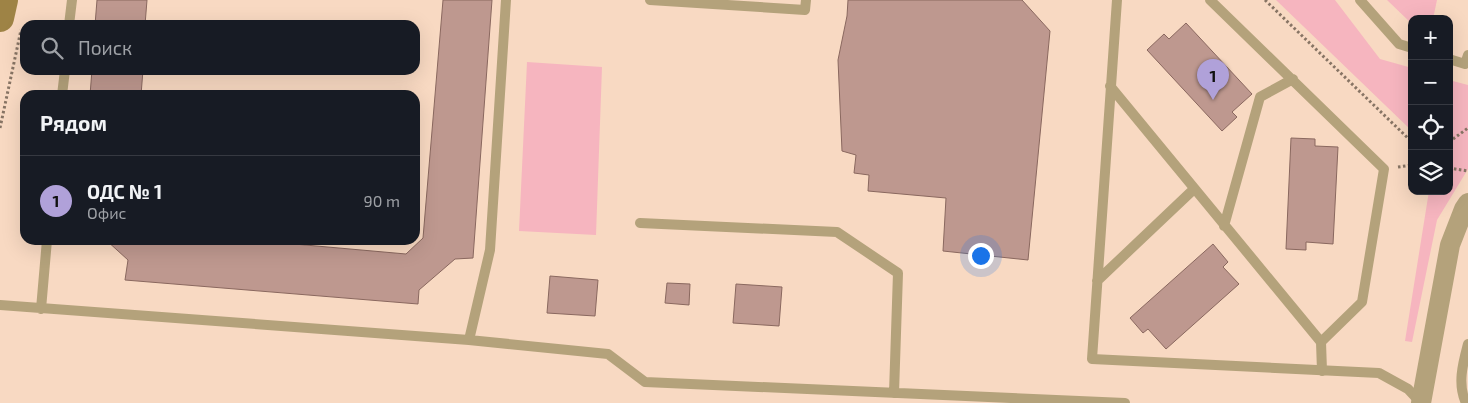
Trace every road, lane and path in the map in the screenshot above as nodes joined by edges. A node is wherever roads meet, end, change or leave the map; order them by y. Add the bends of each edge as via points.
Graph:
1 (4, 0) edge
2 (72, 0) edge
3 (506, 0) edge
4 (650, 0) edge
5 (806, 0) edge
6 (1117, 0) edge
7 (1210, 0) edge
8 (1265, 0) edge
9 (1360, 0) edge
10 (70, 20) edge
11 (11, 23) edge
12 (1408, 47) edge
13 (1468, 55) edge
14 (1452, 60) edge
15 (64, 75) edge
16 (1293, 79) junction
17 (1110, 86) junction
18 (62, 90) edge
19 (0, 128) edge
20 (1468, 128) edge
21 (1408, 138) edge
22 (1453, 139) edge
23 (1453, 169) edge
24 (1468, 171) edge
25 (1194, 189) junction
26 (1468, 203) edge
27 (640, 224) dead end
28 (1224, 226) junction
29 (47, 245) edge
30 (1097, 281) junction
31 (0, 305) edge
32 (41, 309) junction
33 (469, 340) junction
34 (1320, 342) junction
35 (1468, 344) edge
36 (1322, 371) junction
37 (894, 393) junction
38 (1125, 403) edge
39 (1421, 403) edge
40 (1466, 403) edge

1 - 11 street
2 - 10 lane
3 - 33 lane via 490,250
4 - 5 lane via 805,10
6 - 17 lane
7 - 16 lane
8 - 21 path
9 - 12 lane via 1399,44
11 - 19 path
13 - 14 lane via 1465,64
15 - 18 lane
16 - 28 lane via 1260,97
16 - 34 lane via 1384,169 1362,302
17 - 25 lane
17 - 30 lane
20 - 22 path
23 - 24 path
25 - 28 lane
25 - 30 lane
26 - 39 street via 1450,245
27 - 37 lane via 837,232 898,273
28 - 34 lane
29 - 32 lane
30 - 36 lane via 1092,359
31 - 32 lane
32 - 33 lane
33 - 37 lane via 608,354 645,382
34 - 36 lane
35 - 40 lane via 1461,392
36 - 39 lane via 1379,373 1408,389
37 - 38 lane

